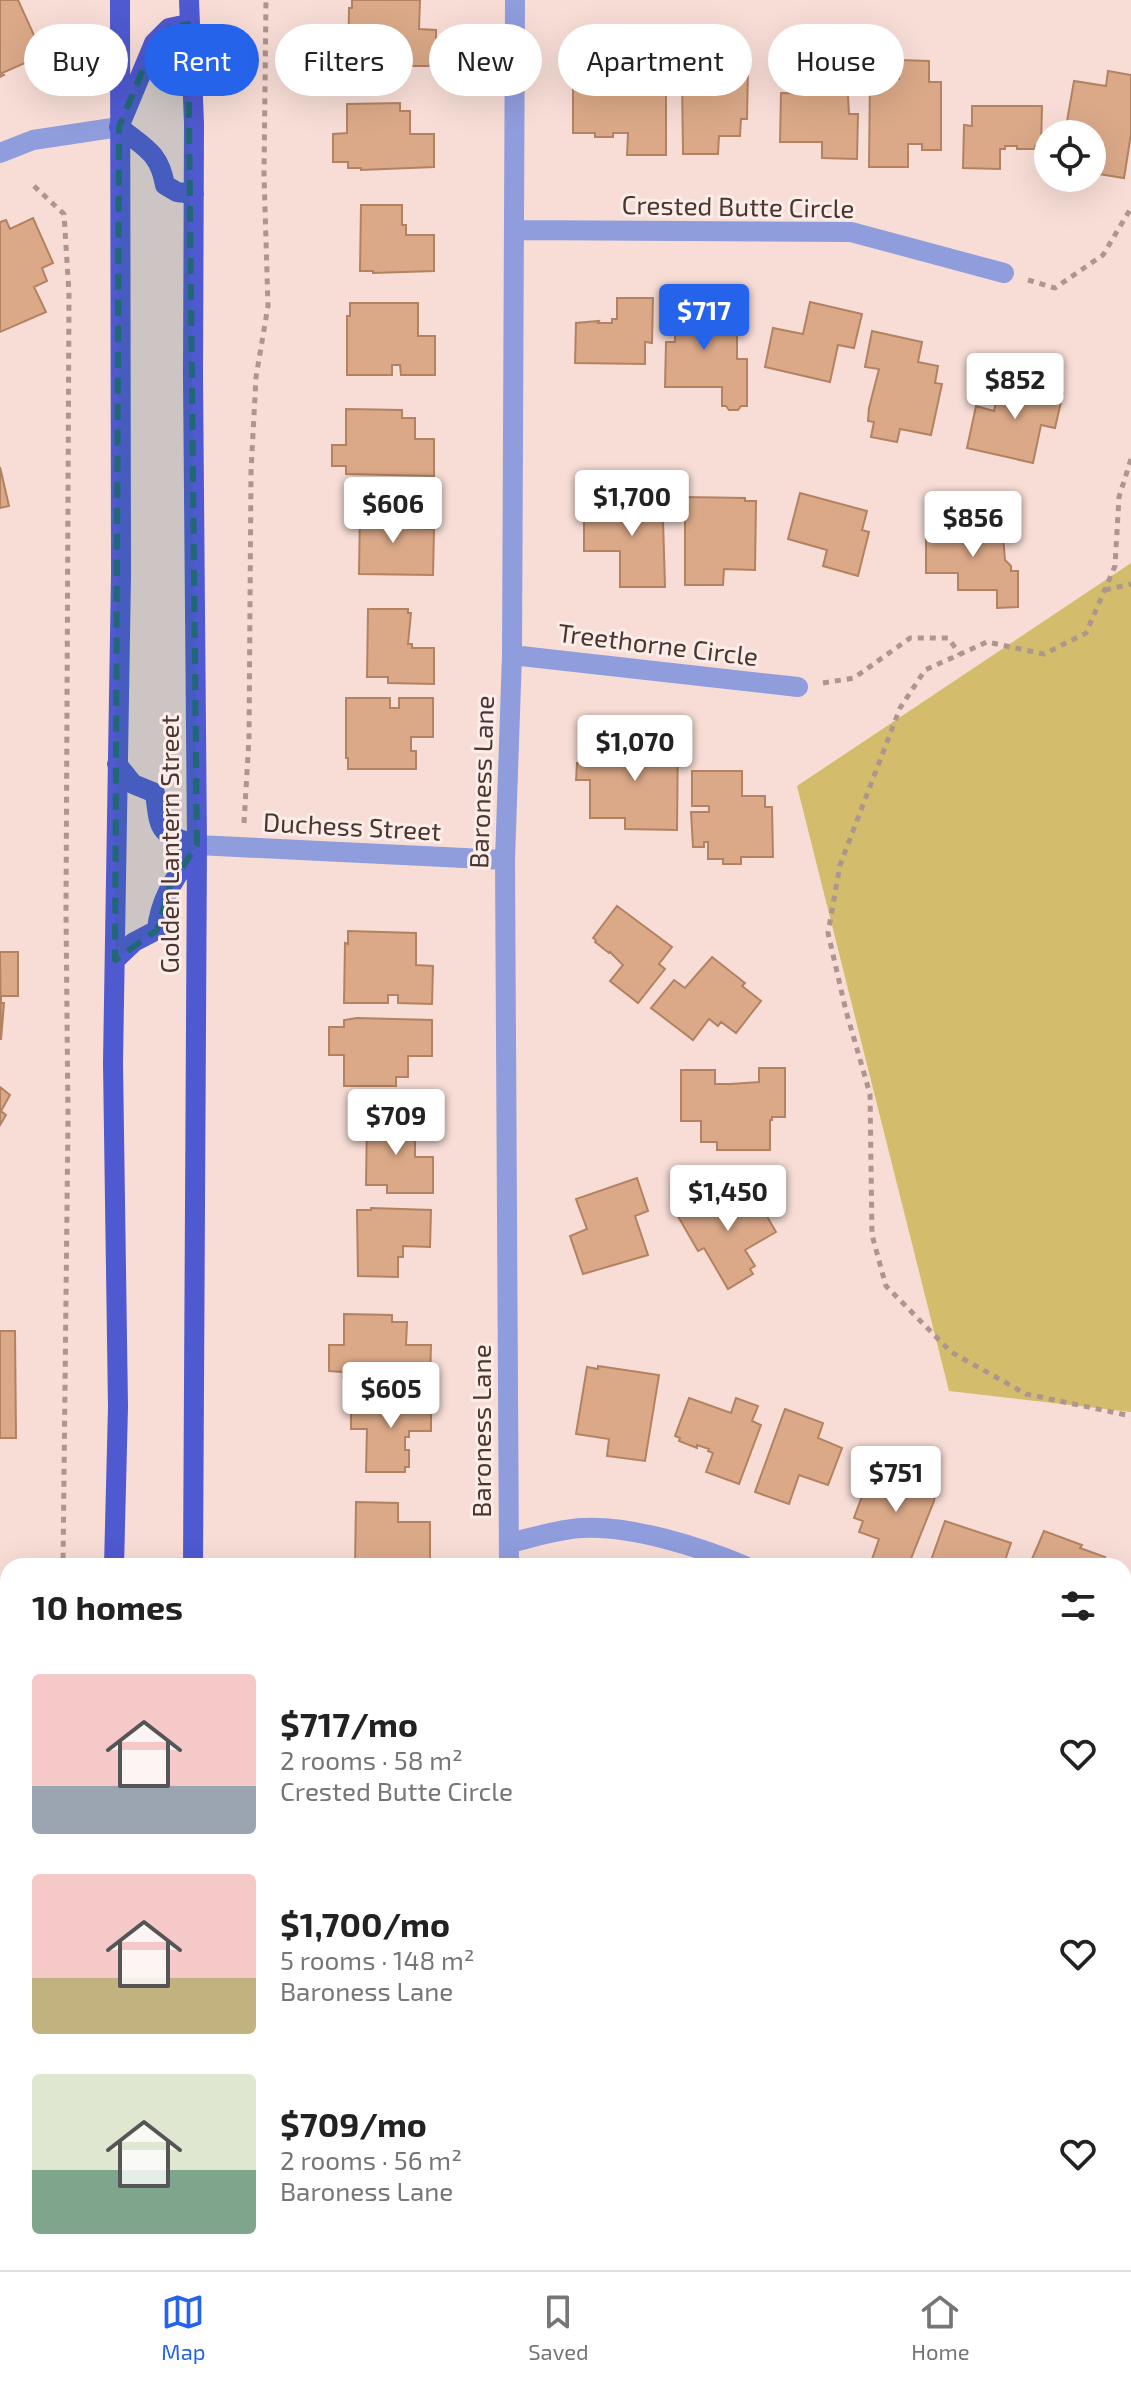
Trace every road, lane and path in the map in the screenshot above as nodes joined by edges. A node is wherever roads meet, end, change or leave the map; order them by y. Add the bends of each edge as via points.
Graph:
1 (120, 0) edge
2 (189, 0) edge
3 (266, 0) edge
4 (515, 0) edge
5 (188, 24) edge
6 (144, 67) edge
7 (192, 96) edge
8 (119, 127) junction
9 (0, 153) edge
10 (34, 186) dead end
11 (194, 194) junction
12 (1131, 208) edge
13 (514, 230) junction
14 (1004, 273) joint
15 (1131, 459) edge
16 (1131, 584) edge
17 (1104, 590) junction
18 (960, 654) junction
19 (512, 655) junction
20 (798, 687) joint
21 (117, 764) junction
22 (197, 845) junction
23 (242, 848) junction
24 (505, 860) junction
25 (115, 960) junction
26 (1131, 1416) edge
27 (509, 1543) junction
28 (63, 1558) edge
29 (114, 1558) edge
30 (193, 1558) edge
31 (509, 1558) edge
32 (726, 1558) edge

1 - 8 main road, Golden Lantern Street
2 - 5 main road, Golden Lantern Street
3 - 23 path via 268,306 256,377 251,472 249,738
4 - 13 street, Baroness Lane
6 - 8 main road
7 - 11 main road, Golden Lantern Street
8 - 9 street via 33,140
8 - 11 main road via 154,155 165,185
8 - 21 main road, Golden Lantern Street
10 - 28 path via 64,214 69,294
11 - 22 main road, Golden Lantern Street
12 - 14 path via 1103,255 1055,288
13 - 14 street, Crested Butte Circle via 851,232
13 - 19 street, Baroness Lane
15 - 17 path via 1119,497 1115,566
16 - 17 path
17 - 18 path via 1086,633 1044,654 987,642
18 - 20 path via 948,638 910,638 854,678
18 - 26 path via 925,670 900,708 840,865 828,933 870,1094 872,1235 886,1286 951,1352 1026,1394
19 - 20 street, Treethorne Circle
19 - 24 street, Baroness Lane
21 - 22 main road via 133,784 155,793 159,826 170,837
21 - 25 main road, Golden Lantern Street
22 - 23 street, Duchess Street
22 - 25 main road via 170,886 157,930
22 - 30 main road, Golden Lantern Street
23 - 24 street, Duchess Street
24 - 27 street, Baroness Lane
25 - 29 main road, Golden Lantern Street
27 - 31 street, Baroness Lane
27 - 32 street via 582,1528 644,1534

